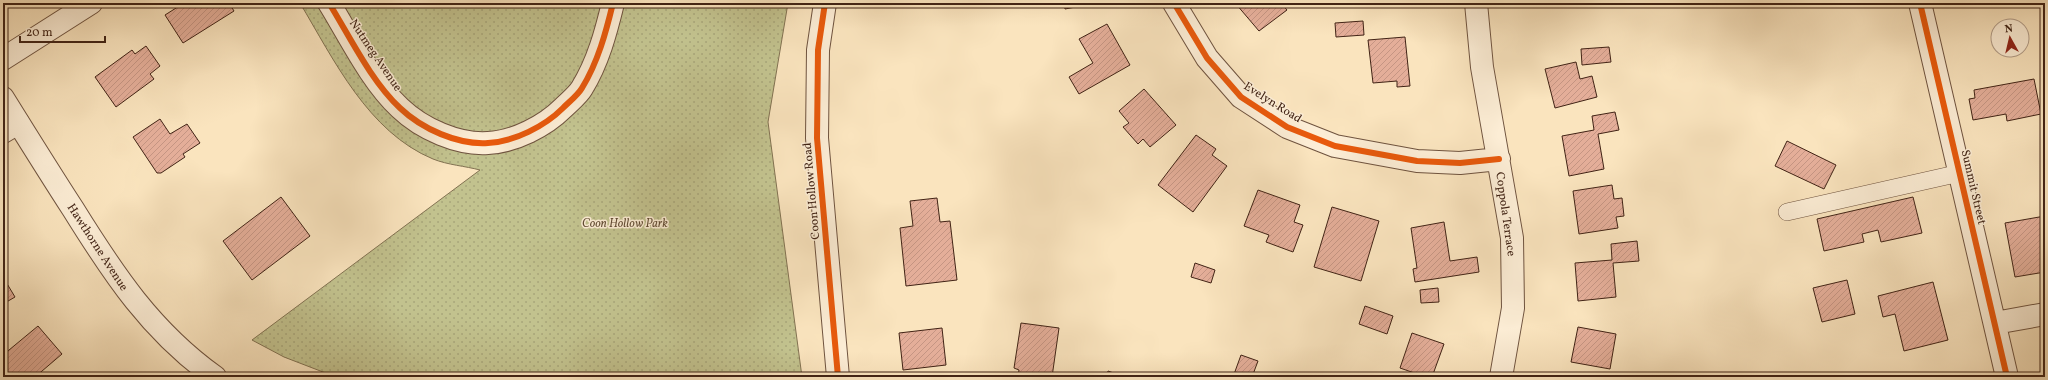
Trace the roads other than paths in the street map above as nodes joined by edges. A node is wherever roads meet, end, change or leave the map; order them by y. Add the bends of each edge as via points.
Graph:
1 (91, 3) edge
2 (329, 3) edge
3 (613, 3) edge
4 (825, 3) edge
5 (1174, 3) edge
6 (1476, 3) edge
7 (1920, 3) edge
8 (3, 59) edge
9 (3, 98) edge
10 (10, 128) edge
11 (1499, 159) junction
12 (1960, 173) junction
13 (1787, 212) dead end
14 (2045, 314) edge
15 (1995, 323) junction
16 (215, 377) edge
17 (838, 377) edge
18 (1501, 377) edge
19 (2008, 377) edge

1 - 8 street
2 - 3 street, Nutmeg Avenue via 378,82 400,108 422,125 451,139 488,143 524,135 552,119 582,89 603,42
4 - 17 street, Coon Hollow Road via 818,50 817,138
5 - 11 street, Evelyn Road via 1207,58 1241,97 1287,126 1335,146 1417,161 1460,163
6 - 11 street, Coppola Terrace via 1482,67
7 - 12 street, Summit Street
9 - 10 street, Hawthorne Avenue
10 - 16 street, Hawthorne Avenue via 126,290 162,333
11 - 18 street, Coppola Terrace via 1512,238 1514,278 1513,308
12 - 13 lane
12 - 15 street, Summit Street
14 - 15 street
15 - 19 street, Summit Street

